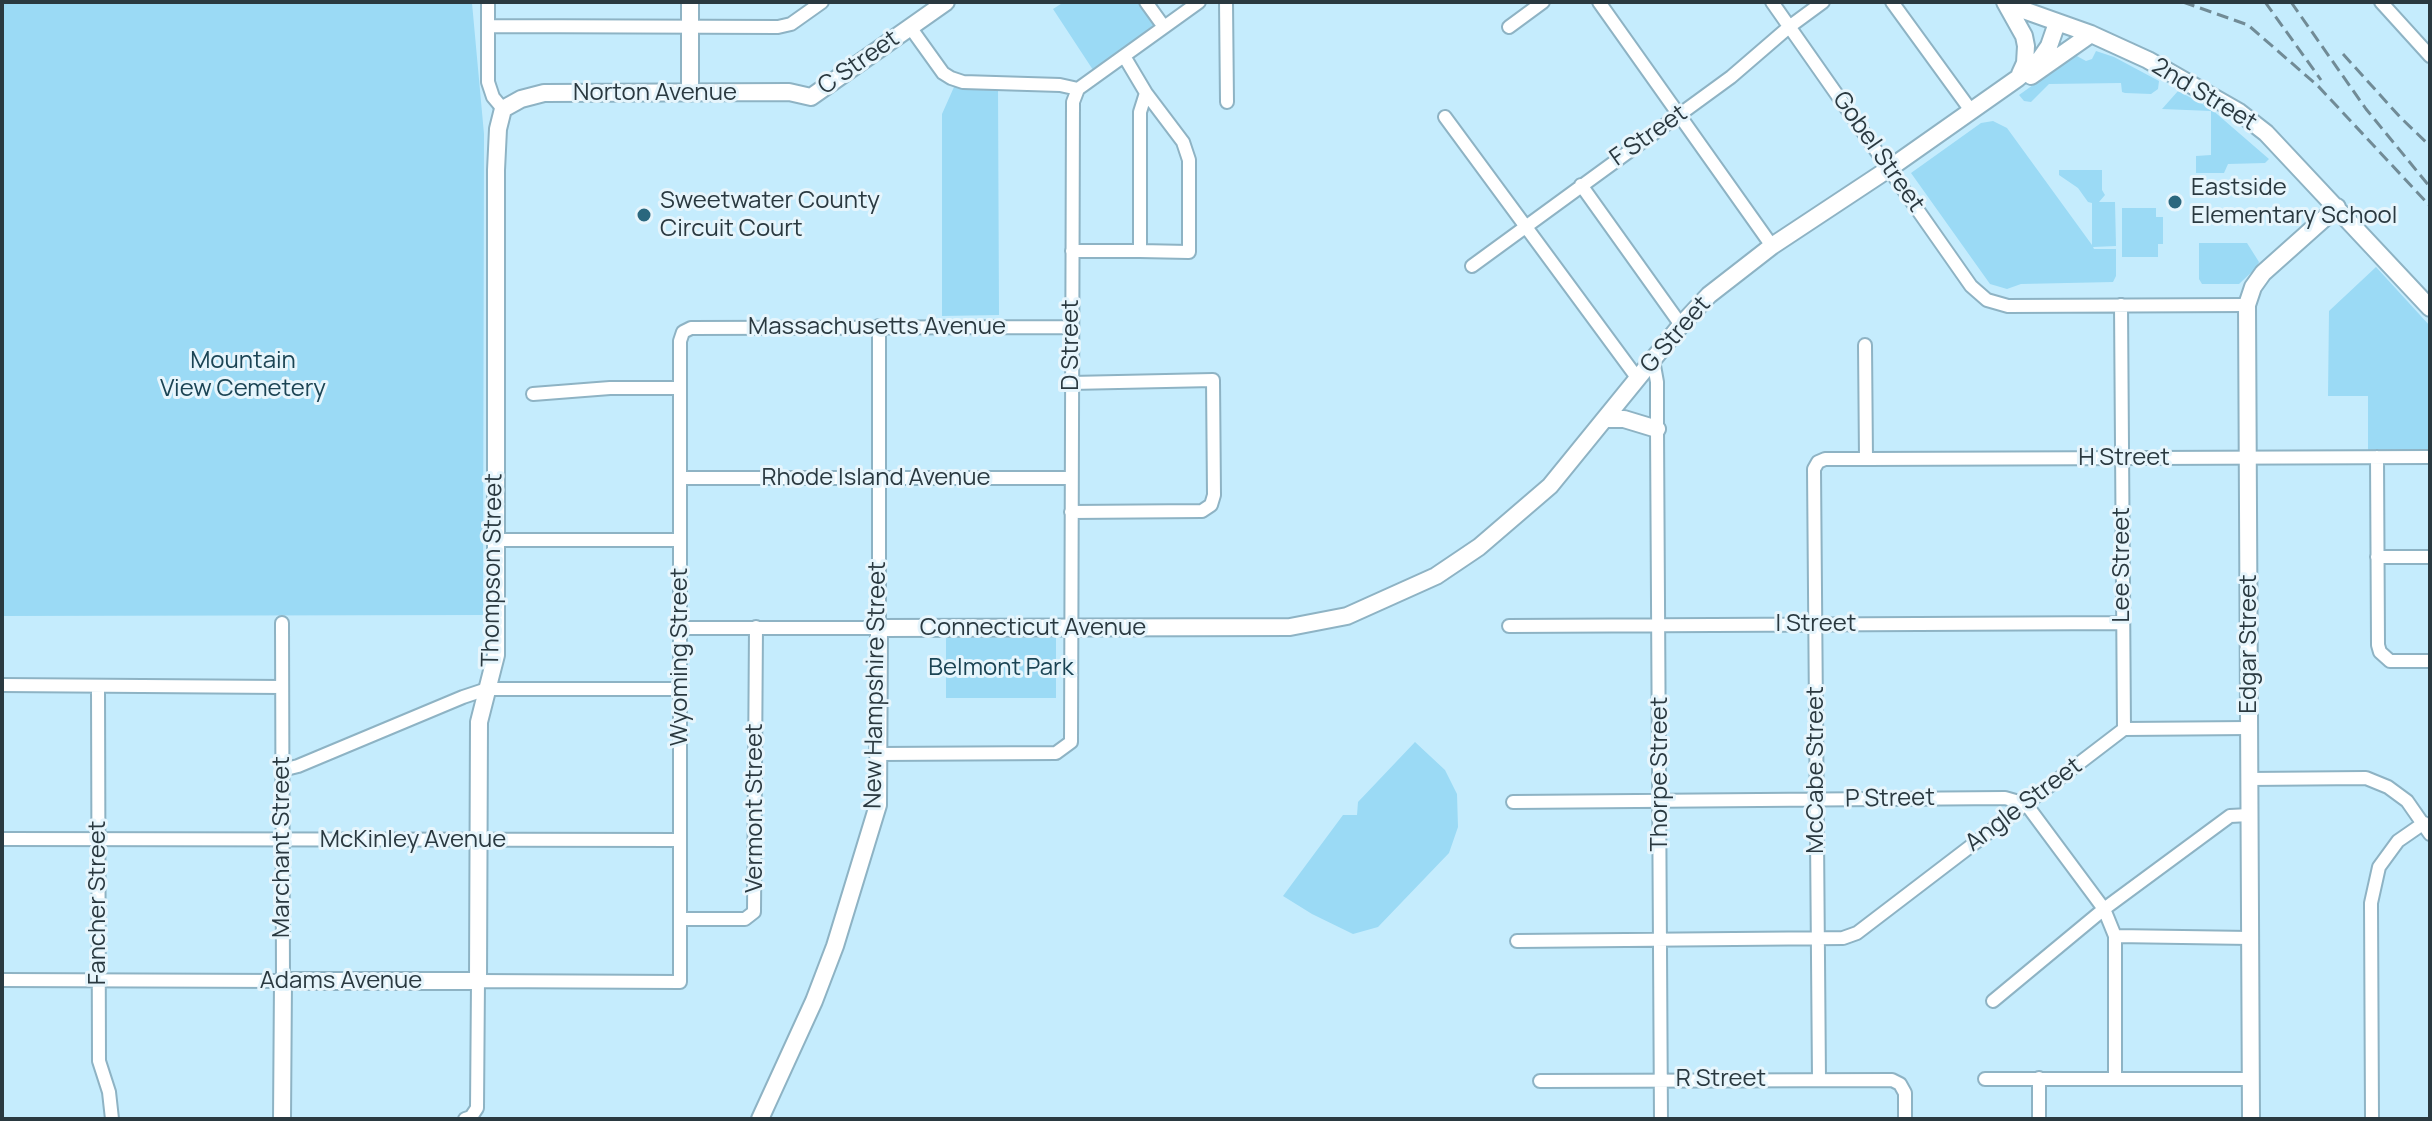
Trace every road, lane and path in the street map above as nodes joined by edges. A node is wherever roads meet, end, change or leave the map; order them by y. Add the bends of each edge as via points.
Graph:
1 (488, 2) edge
2 (690, 2) edge
3 (822, 2) edge
4 (946, 2) edge
5 (1146, 2) edge
6 (1199, 2) edge
7 (1226, 2) edge
8 (1543, 2) edge
9 (1599, 2) edge
10 (1772, 2) edge
11 (1823, 2) edge
12 (1892, 2) edge
13 (2007, 2) edge
14 (2381, 2) edge
15 (2057, 23) junction
16 (488, 26) junction
17 (690, 27) junction
18 (910, 27) junction
19 (1164, 27) junction
20 (1509, 27) dead end
21 (1789, 27) junction
22 (2091, 34) junction
23 (1124, 56) junction
24 (2430, 56) edge
25 (2018, 78) junction
26 (1078, 89) junction
27 (690, 93) junction
28 (1146, 93) junction
29 (811, 97) joint
30 (1227, 102) dead end
31 (503, 109) junction
32 (1972, 112) junction
33 (1679, 115) junction
34 (1445, 117) dead end
35 (1890, 168) junction
36 (1581, 185) junction
37 (2337, 207) junction
38 (1526, 225) junction
39 (1772, 246) junction
40 (1072, 251) junction
41 (1140, 251) junction
42 (1472, 266) dead end
43 (2121, 305) junction
44 (2247, 305) junction
45 (2430, 308) edge
46 (1681, 325) junction
47 (879, 326) junction
48 (1071, 327) junction
49 (683, 332) joint
50 (1865, 345) dead end
51 (1653, 360) junction
52 (1638, 379) junction
53 (1071, 383) junction
54 (680, 388) junction
55 (533, 394) dead end
56 (1605, 419) junction
57 (1657, 429) junction
58 (2248, 457) junction
59 (2377, 457) junction
60 (2430, 457) edge
61 (2122, 458) junction
62 (1866, 459) junction
63 (1818, 462) joint
64 (879, 477) junction
65 (681, 478) junction
66 (1071, 478) junction
67 (1071, 512) junction
68 (495, 540) junction
69 (680, 540) junction
70 (2377, 557) junction
71 (2430, 557) edge
72 (282, 623) dead end
73 (2123, 623) junction
74 (1815, 624) junction
75 (1659, 625) junction
76 (1509, 626) dead end
77 (756, 627) junction
78 (1070, 627) junction
79 (1290, 627) joint
80 (680, 628) junction
81 (879, 628) junction
82 (2430, 661) edge
83 (2, 685) edge
84 (98, 686) junction
85 (282, 687) junction
86 (487, 689) junction
87 (680, 689) junction
88 (2249, 728) junction
89 (2124, 729) junction
90 (879, 754) junction
91 (282, 770) junction
92 (2249, 779) junction
93 (1660, 800) junction
94 (1816, 800) junction
95 (1513, 802) dead end
96 (2026, 804) junction
97 (2249, 815) junction
98 (2427, 828) edge
99 (2, 839) edge
100 (97, 839) junction
101 (478, 839) junction
102 (282, 840) junction
103 (680, 840) junction
104 (2104, 909) junction
105 (680, 919) junction
106 (2115, 936) junction
107 (1817, 938) junction
108 (2250, 938) junction
109 (1661, 940) junction
110 (1517, 941) dead end
111 (2, 980) edge
112 (99, 980) junction
113 (283, 981) junction
114 (478, 981) junction
115 (680, 982) joint
116 (1993, 1001) dead end
117 (2039, 1078) junction
118 (1660, 1079) junction
119 (1985, 1079) dead end
120 (2115, 1079) junction
121 (2251, 1079) junction
122 (1819, 1080) junction
123 (1540, 1081) dead end
124 (112, 1119) edge
125 (282, 1119) edge
126 (465, 1119) edge
127 (760, 1119) edge
128 (1661, 1119) edge
129 (1905, 1119) edge
130 (2039, 1119) edge
131 (2251, 1119) edge
132 (2372, 1119) edge

1 - 16 street
2 - 17 street
3 - 17 street via 778,27
4 - 18 street, C Street
5 - 19 street
6 - 19 street
7 - 30 street
8 - 20 street
9 - 33 street
10 - 21 street, Gobel Street
11 - 21 street, F Street
12 - 32 street
13 - 15 street, 2nd Street
13 - 25 street via 2026,46
14 - 24 street
15 - 22 street, 2nd Street
15 - 25 street, G Street via 2040,59
16 - 17 street
16 - 31 street via 488,82
17 - 27 street
18 - 26 street via 951,78
18 - 29 street, C Street
19 - 23 street
21 - 33 street, F Street
21 - 35 street, Gobel Street
22 - 25 street via 2033,75
22 - 37 street, 2nd Street via 2239,112
23 - 26 street
23 - 28 street
25 - 32 street, G Street
26 - 40 street, D Street via 1073,102
27 - 29 street, Norton Avenue via 789,92
27 - 31 street, Norton Avenue via 544,93
28 - 41 street via 1140,112
28 - 41 street via 1183,142 1189,160 1189,252
31 - 68 street, Thompson Street via 496,170
32 - 35 street, G Street
33 - 36 street, F Street
33 - 39 street
34 - 38 street
35 - 39 street, G Street
35 - 43 street, Gobel Street via 1971,286 1987,300 2008,306
36 - 38 street, F Street
36 - 46 street
37 - 44 street, Edgar Street via 2263,273
37 - 45 street, 2nd Street
38 - 42 street, F Street
38 - 52 street
39 - 46 street, G Street via 1729,278
40 - 41 street
40 - 48 street, D Street
43 - 44 street
43 - 61 street, Lee Street
44 - 58 street, Edgar Street
46 - 51 street, G Street
47 - 48 street, Massachusetts Avenue
47 - 49 street, Massachusetts Avenue
47 - 64 street, New Hampshire Street
48 - 53 street, D Street
49 - 54 street, Wyoming Street
50 - 62 street
51 - 52 street, G Street
51 - 57 street, Thorpe Street
52 - 56 street, G Street
53 - 66 street, D Street
53 - 67 street via 1213,380 1214,495 1202,511
54 - 55 street
54 - 65 street, Wyoming Street
56 - 57 street
56 - 79 street, G Street via 1550,486 1469,555 1350,615
57 - 75 street, Thorpe Street
58 - 59 street, H Street
58 - 61 street, H Street
58 - 88 street, Edgar Street
59 - 60 street, H Street
59 - 70 street
61 - 62 street, H Street
61 - 73 street, Lee Street
62 - 63 street, H Street
63 - 74 street, McCabe Street
64 - 65 street, Rhode Island Avenue
64 - 66 street, Rhode Island Avenue
64 - 81 street, New Hampshire Street
65 - 69 street, Wyoming Street
66 - 67 street, D Street
67 - 78 street, D Street
68 - 69 street
68 - 86 street, Thompson Street via 496,655
69 - 80 street, Wyoming Street
70 - 71 street
70 - 82 street via 2380,652 2395,662
72 - 85 street, Marchant Street
73 - 74 street, I Street
73 - 89 street, Lee Street
74 - 75 street, I Street
74 - 94 street, McCabe Street
75 - 76 street, I Street
75 - 93 street, Thorpe Street
77 - 80 street, Connecticut Avenue
77 - 81 street, Connecticut Avenue
77 - 105 street, Vermont Street via 754,912 745,919
78 - 79 street, Connecticut Avenue
78 - 81 street, Connecticut Avenue
78 - 90 street, D Street via 1071,742 1065,749
80 - 87 street, Wyoming Street
81 - 90 street, New Hampshire Street
83 - 84 street
84 - 85 street
84 - 100 street, Fancher Street
85 - 91 street, Marchant Street
86 - 87 street
86 - 91 street
86 - 101 street, Thompson Street via 479,722
87 - 103 street, Wyoming Street
88 - 89 street
88 - 92 street, Edgar Street
89 - 96 street, Angle Street
90 - 127 street, New Hampshire Street via 878,805 835,946
91 - 102 street, Marchant Street
92 - 97 street, Edgar Street
92 - 98 street via 2366,778 2407,801
93 - 94 street, P Street
93 - 95 street, P Street
93 - 109 street, Thorpe Street
94 - 96 street, P Street via 2005,798
94 - 107 street, McCabe Street
96 - 104 street
96 - 107 street, Angle Street via 1857,933
97 - 104 street via 2230,816
97 - 108 street, Edgar Street
98 - 132 street via 2398,841 2379,867 2371,903
99 - 100 street, McKinley Avenue
100 - 102 street, McKinley Avenue
100 - 112 street, Fancher Street
101 - 102 street, McKinley Avenue
101 - 103 street, McKinley Avenue
101 - 114 street, Thompson Street
102 - 113 street, Marchant Street
103 - 105 street, Wyoming Street
104 - 106 street
104 - 116 street
105 - 115 street, Wyoming Street
106 - 108 street
106 - 120 street
107 - 109 street, Angle Street
107 - 122 street, McCabe Street
108 - 121 street, Edgar Street
109 - 110 street, Angle Street
109 - 118 street, Thorpe Street
111 - 112 street, Adams Avenue
112 - 113 street, Adams Avenue
112 - 124 street, Fancher Street via 99,1061
113 - 114 street, Adams Avenue
113 - 125 street, Marchant Street
114 - 115 street, Adams Avenue
114 - 126 street, Thompson Street via 477,1108
117 - 119 street
117 - 120 street
117 - 130 street
118 - 122 street, R Street
118 - 123 street, R Street
118 - 128 street, Thorpe Street
120 - 121 street
121 - 131 street, Edgar Street
122 - 129 street, R Street via 1892,1080 1905,1093

